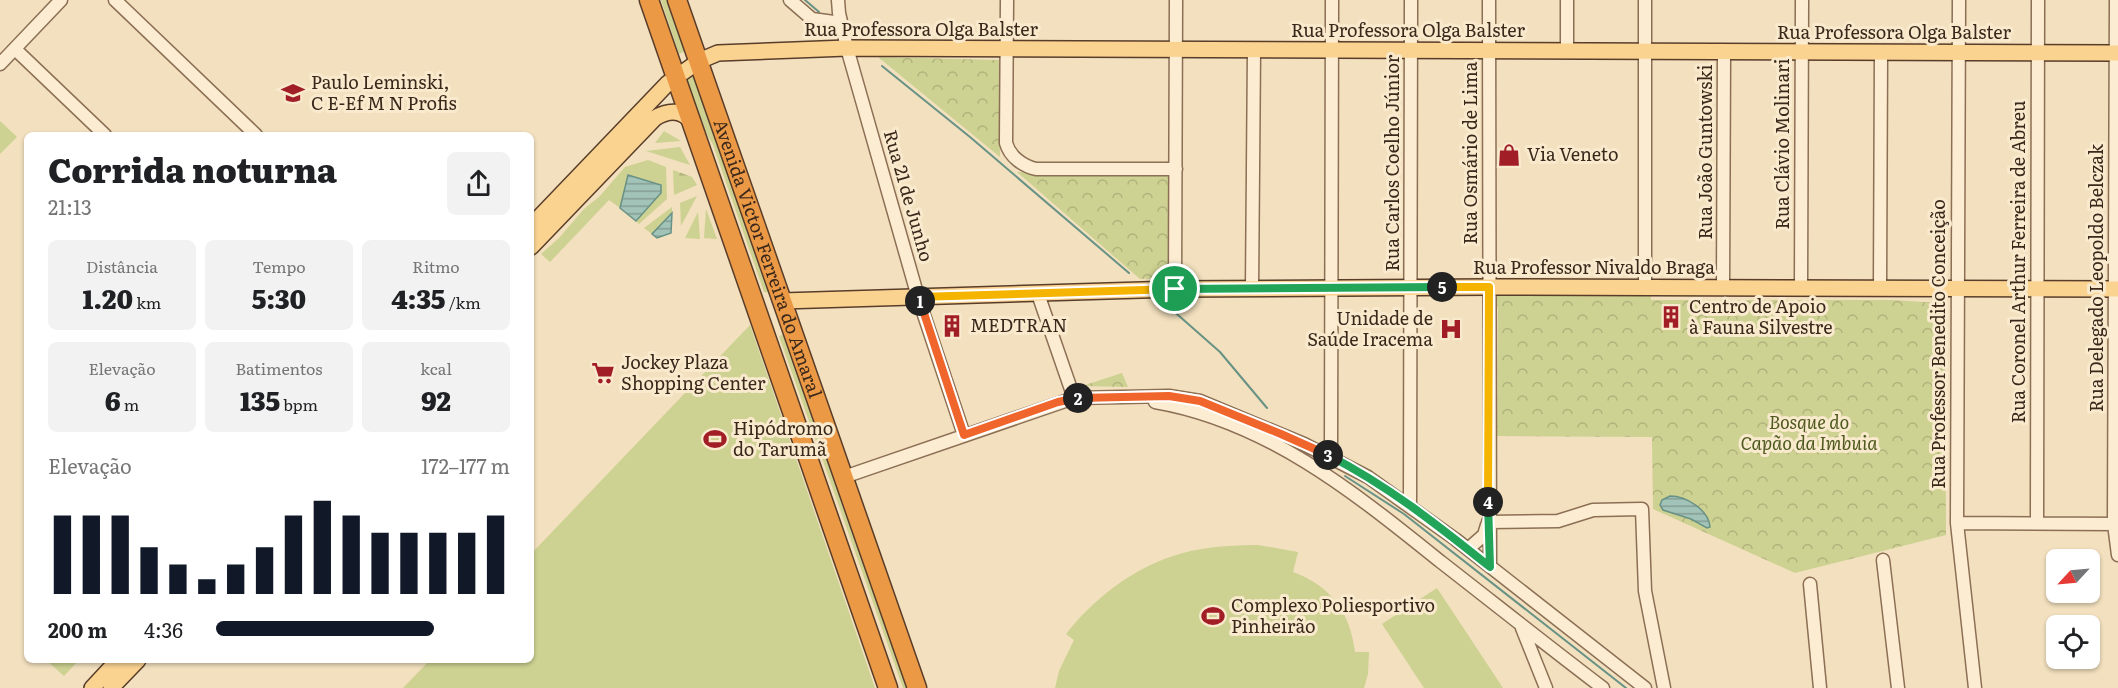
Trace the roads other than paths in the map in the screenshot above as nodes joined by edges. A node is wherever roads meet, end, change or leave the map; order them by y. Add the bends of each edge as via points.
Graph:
1 (62, 0) edge
2 (115, 0) edge
3 (649, 0) edge
4 (677, 0) edge
5 (790, 0) edge
6 (838, 0) edge
7 (1007, 0) edge
8 (1176, 0) edge
9 (1332, 0) edge
10 (1412, 0) edge
11 (1489, 0) edge
12 (1567, 0) edge
13 (1645, 0) edge
14 (1802, 0) edge
15 (1959, 0) edge
16 (2038, 0) edge
17 (2116, 0) edge
18 (841, 23) junction
19 (847, 48) junction
20 (1007, 48) junction
21 (15, 49) junction
22 (1176, 49) junction
23 (1254, 50) junction
24 (1332, 50) junction
25 (1411, 50) junction
26 (1489, 51) junction
27 (1567, 51) junction
28 (1645, 51) junction
29 (1724, 51) junction
30 (1802, 52) junction
31 (1881, 52) junction
32 (1958, 52) junction
33 (2038, 53) junction
34 (2117, 53) edge
35 (699, 61) junction
36 (0, 64) edge
37 (675, 77) junction
38 (692, 123) junction
39 (102, 132) edge
40 (253, 132) edge
41 (1176, 169) junction
42 (534, 223) edge
43 (534, 244) edge
44 (747, 280) junction
45 (1489, 287) junction
46 (1332, 288) junction
47 (1411, 288) junction
48 (1645, 288) junction
49 (1723, 288) junction
50 (1801, 288) junction
51 (1880, 288) junction
52 (1958, 288) junction
53 (2037, 288) junction
54 (1175, 289) junction
55 (1252, 289) junction
56 (2117, 289) edge
57 (1038, 294) junction
58 (918, 297) junction
59 (783, 301) junction
60 (1127, 397) junction
61 (1074, 398) junction
62 (964, 435) junction
63 (1331, 457) junction
64 (844, 477) junction
65 (1410, 506) junction
66 (1488, 522) junction
67 (1957, 523) junction
68 (2037, 523) junction
69 (2116, 524) edge
70 (1468, 549) junction
71 (2118, 555) edge
72 (1884, 560) dead end
73 (1490, 567) junction
74 (1810, 584) dead end
75 (1521, 625) junction
76 (1553, 650) junction
77 (115, 663) edge
78 (135, 663) edge
79 (1661, 667) junction
80 (1539, 669) junction
81 (1643, 686) edge
82 (92, 688) edge
83 (111, 688) edge
84 (888, 688) edge
85 (917, 688) edge
86 (1546, 688) edge
87 (1603, 688) edge
88 (1664, 688) edge
89 (1820, 688) edge
90 (1898, 688) edge
91 (1975, 688) edge

1 - 21 street
2 - 40 street
3 - 37 highway, Avenida Victor Ferreira do Amaral
4 - 35 highway, Avenida Victor Ferreira do Amaral
5 - 18 street via 812,19
6 - 18 street, Rua 21 de Junho
7 - 20 street
8 - 22 street
9 - 24 street
10 - 25 street, Rua Carlos Coelho Júnior
11 - 26 street, Rua Osmário de Lima
12 - 27 street
13 - 28 street
14 - 30 street, Rua Clávio Molinari
15 - 32 street, Rua Professor Benedito Conceição
16 - 33 street, Rua Coronel Arthur Ferreira de Abreu
17 - 34 street, Rua Delegado Leopoldo Belczak
18 - 19 street, Rua 21 de Junho
19 - 20 main road, Rua Professora Olga Balster
19 - 35 main road, Rua Professora Olga Balster via 718,53
19 - 58 street, Rua 21 de Junho
20 - 22 main road, Rua Professora Olga Balster
20 - 41 street via 1006,143 1019,161 1036,169
21 - 36 street
21 - 39 street
22 - 23 main road, Rua Professora Olga Balster
22 - 41 street
23 - 24 main road, Rua Professora Olga Balster
23 - 55 street
24 - 25 main road, Rua Professora Olga Balster
24 - 46 street
25 - 26 main road, Rua Professora Olga Balster
25 - 47 street, Rua Carlos Coelho Júnior
26 - 27 main road, Rua Professora Olga Balster
26 - 45 street, Rua Osmário de Lima
27 - 28 main road, Rua Professora Olga Balster
28 - 29 main road, Rua Professora Olga Balster
28 - 48 street
29 - 30 main road, Rua Professora Olga Balster
29 - 49 street, Rua João Guntowski
30 - 31 main road, Rua Professora Olga Balster
30 - 50 street, Rua Clávio Molinari
31 - 32 main road, Rua Professora Olga Balster
31 - 51 street
32 - 33 main road, Rua Professora Olga Balster
32 - 52 street, Rua Professor Benedito Conceição
33 - 34 main road, Rua Professora Olga Balster
33 - 53 street, Rua Coronel Arthur Ferreira de Abreu
34 - 56 street, Rua Delegado Leopoldo Belczak
35 - 37 main road, Rua Professora Olga Balster
35 - 59 highway, Avenida Victor Ferreira do Amaral
37 - 38 highway, Avenida Victor Ferreira do Amaral
37 - 42 main road, Rua Professora Olga Balster
38 - 43 main road via 687,116 675,112 655,118
38 - 44 highway, Avenida Victor Ferreira do Amaral
41 - 54 street
44 - 59 highway via 761,296
44 - 84 highway, Avenida Victor Ferreira do Amaral
45 - 47 main road, Rua Professor Nivaldo Braga
45 - 48 main road, Rua Professor Nivaldo Braga
45 - 66 street, Rua Osmário de Lima
46 - 47 main road, Rua Professor Nivaldo Braga
46 - 55 main road, Rua Professor Nivaldo Braga
46 - 63 street
47 - 65 street, Rua Carlos Coelho Júnior
48 - 49 main road, Rua Professor Nivaldo Braga
49 - 50 main road, Rua Professor Nivaldo Braga
50 - 51 main road, Rua Professor Nivaldo Braga
51 - 52 main road, Rua Professor Nivaldo Braga
52 - 53 main road, Rua Professor Nivaldo Braga
52 - 67 street, Rua Professor Benedito Conceição
53 - 56 main road, Rua Professor Nivaldo Braga
53 - 68 street, Rua Coronel Arthur Ferreira de Abreu
54 - 55 main road, Rua Professor Nivaldo Braga
54 - 57 main road, Rua Professor Nivaldo Braga
56 - 69 street, Rua Delegado Leopoldo Belczak
57 - 58 main road, Rua Professor Nivaldo Braga
57 - 61 street
58 - 59 main road, Rua Professor Nivaldo Braga
58 - 62 street, Rua 21 de Junho
59 - 64 highway, Avenida Victor Ferreira do Amaral
60 - 61 street
60 - 63 street via 1169,396 1200,401
60 - 75 street via 1204,413 1284,449 1385,517
61 - 62 street
62 - 64 street
63 - 65 street
64 - 85 highway, Avenida Victor Ferreira do Amaral
65 - 70 street
66 - 70 street via 1484,536
66 - 73 street, Rua Osmário de Lima
66 - 79 street via 1558,521 1593,510 1642,509 1644,585
67 - 68 street
67 - 91 street, Rua Professor Benedito Conceição
68 - 69 street
69 - 71 street, Rua Delegado Leopoldo Belczak
70 - 73 street
72 - 90 street
73 - 81 street
74 - 89 street
75 - 76 street
75 - 80 street
76 - 80 street via 1544,655
76 - 87 street
77 - 82 main road
78 - 83 main road
79 - 81 street
79 - 88 street
80 - 86 street

